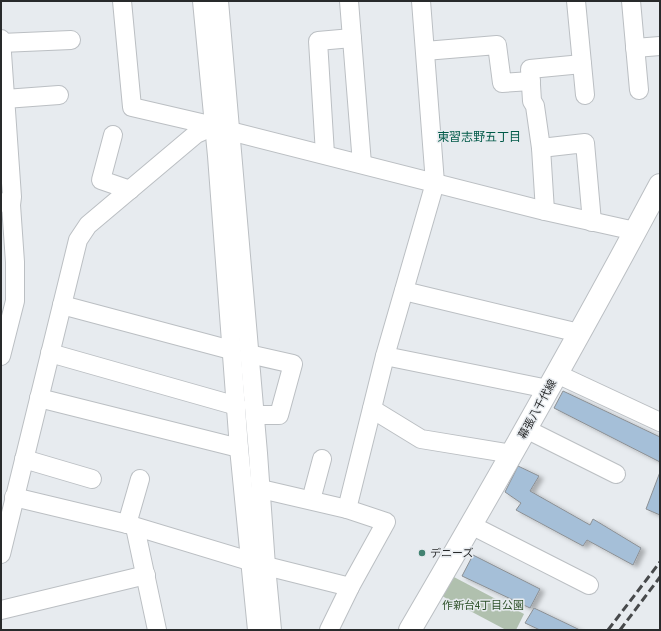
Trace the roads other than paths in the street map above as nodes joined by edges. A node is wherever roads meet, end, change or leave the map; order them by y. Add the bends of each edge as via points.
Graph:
1 (122, 1) edge
2 (202, 1) edge
3 (219, 1) edge
4 (349, 1) edge
5 (423, 1) edge
6 (576, 1) edge
7 (631, 1) edge
8 (352, 38) junction
9 (1, 39) edge
10 (71, 40) dead end
11 (1, 43) edge
12 (660, 46) edge
13 (635, 48) junction
14 (425, 51) junction
15 (582, 64) junction
16 (530, 81) junction
17 (4, 89) edge
18 (639, 90) dead end
19 (585, 95) dead end
20 (59, 96) dead end
21 (222, 128) junction
22 (113, 135) dead end
23 (4, 145) edge
24 (541, 148) junction
25 (325, 154) junction
26 (362, 164) junction
27 (435, 183) junction
28 (660, 185) edge
29 (130, 190) junction
30 (6, 204) edge
31 (545, 211) junction
32 (592, 222) junction
33 (635, 231) junction
34 (8, 278) edge
35 (404, 291) junction
36 (62, 305) junction
37 (5, 330) edge
38 (579, 334) junction
39 (231, 350) junction
40 (50, 353) junction
41 (249, 354) junction
42 (1, 356) edge
43 (385, 356) junction
44 (552, 382) junction
45 (39, 398) junction
46 (237, 406) junction
47 (372, 409) junction
48 (255, 415) junction
49 (660, 422) edge
50 (526, 429) junction
51 (239, 448) junction
52 (512, 454) junction
53 (24, 459) junction
54 (322, 459) dead end
55 (616, 474) dead end
56 (92, 479) dead end
57 (140, 479) dead end
58 (261, 489) junction
59 (14, 497) junction
60 (311, 500) junction
61 (347, 509) junction
62 (131, 525) junction
63 (471, 525) junction
64 (1, 554) edge
65 (258, 564) junction
66 (146, 575) junction
67 (589, 585) dead end
68 (350, 587) junction
69 (1, 610) edge
70 (157, 630) edge
71 (257, 630) edge
72 (272, 630) edge
73 (330, 630) edge
74 (410, 630) edge

1 - 21 street via 132,107
2 - 21 street
3 - 21 street
4 - 8 street
5 - 14 street
6 - 15 street
7 - 13 street
8 - 25 street via 318,41
8 - 26 street
9 - 11 street
10 - 11 street
11 - 17 street
12 - 13 street
13 - 18 street
14 - 16 street via 497,45 502,84
14 - 27 street
15 - 16 street via 530,69
15 - 19 street
16 - 24 street
17 - 20 street
17 - 23 street
21 - 25 street
21 - 29 street via 196,134
21 - 39 street
21 - 41 street
22 - 29 street via 101,180
23 - 30 street via 12,197
24 - 31 street
24 - 32 street via 585,144
25 - 26 street
26 - 27 street
27 - 31 street
27 - 35 street
28 - 33 main road, 幕張八千代線
29 - 36 street via 88,225 78,240
30 - 34 street via 15,262
31 - 32 street
32 - 33 street
33 - 38 main road, 幕張八千代線
34 - 37 street via 15,301
35 - 38 street
35 - 43 street
36 - 39 street
36 - 40 street
37 - 42 street
38 - 44 main road, 幕張八千代線
39 - 46 street
40 - 45 street
40 - 46 street
41 - 48 street
41 - 48 street via 293,364 279,415
43 - 44 street
43 - 47 street
44 - 49 street
44 - 50 main road, 幕張八千代線
45 - 51 street
45 - 53 street
46 - 51 street
47 - 52 street via 421,439
47 - 61 street
48 - 58 street
50 - 52 main road, 幕張八千代線
50 - 55 street
51 - 65 street
52 - 63 main road, 幕張八千代線
53 - 56 street
53 - 59 street
54 - 60 street
57 - 62 street
58 - 60 street
58 - 65 street
59 - 62 street
59 - 64 street
60 - 61 street
61 - 68 street via 386,522
62 - 65 street
62 - 66 street
63 - 67 street
63 - 74 main road, 幕張八千代線
65 - 68 street
65 - 71 street
65 - 72 street
66 - 69 street
66 - 70 street
68 - 73 street

